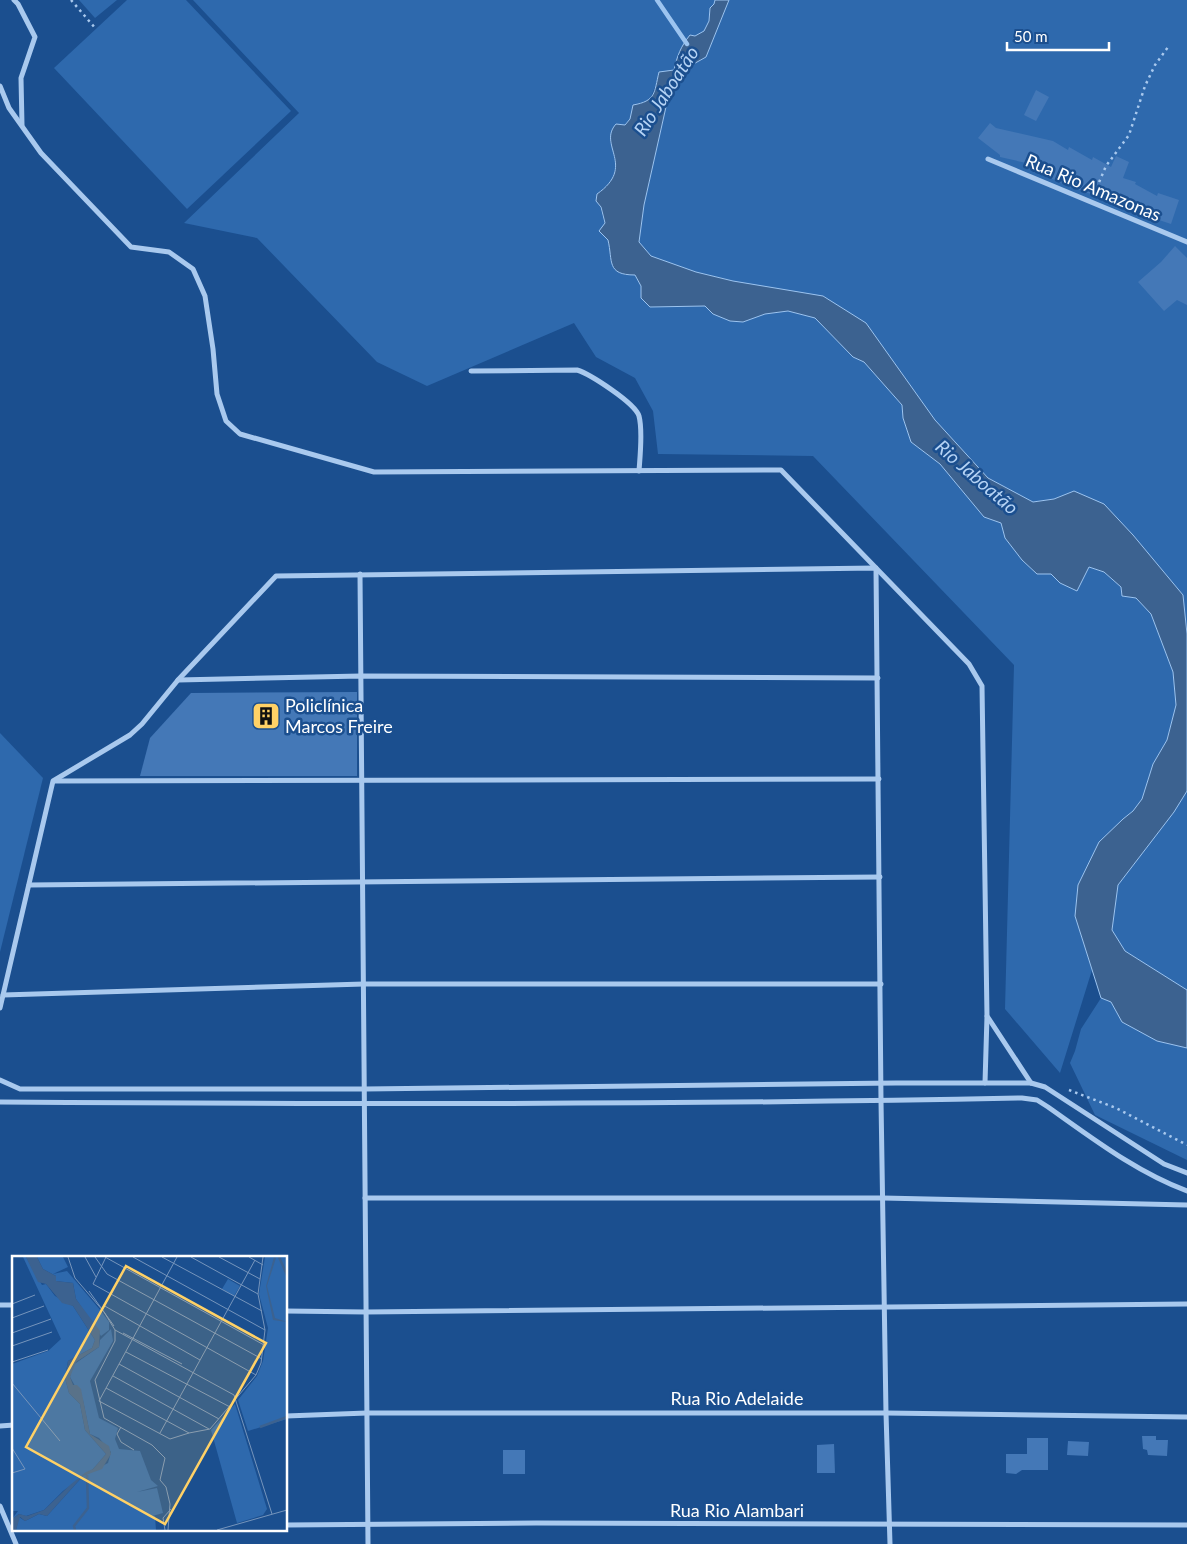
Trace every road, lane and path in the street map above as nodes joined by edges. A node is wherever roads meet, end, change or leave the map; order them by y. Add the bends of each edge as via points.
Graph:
1 (14, 0) edge
2 (70, 0) edge
3 (96, 29) dead end
4 (1168, 47) dead end
5 (0, 86) edge
6 (22, 126) junction
7 (988, 160) dead end
8 (1092, 201) junction
9 (1187, 242) edge
10 (471, 371) dead end
11 (640, 471) junction
12 (876, 568) junction
13 (360, 574) junction
14 (361, 676) junction
15 (878, 678) junction
16 (178, 680) junction
17 (879, 779) junction
18 (362, 780) junction
19 (53, 781) junction
20 (880, 877) junction
21 (363, 882) junction
22 (29, 885) junction
23 (364, 984) junction
24 (881, 984) junction
25 (3, 995) junction
26 (0, 1008) edge
27 (987, 1016) junction
28 (0, 1080) edge
29 (882, 1083) junction
30 (985, 1083) junction
31 (1031, 1083) junction
32 (365, 1088) junction
33 (1065, 1089) dead end
34 (881, 1101) junction
35 (0, 1102) edge
36 (365, 1104) junction
37 (1187, 1145) edge
38 (1187, 1173) edge
39 (1187, 1191) edge
40 (365, 1198) junction
41 (883, 1198) junction
42 (1187, 1205) edge
43 (1187, 1304) edge
44 (884, 1306) junction
45 (288, 1311) edge
46 (366, 1312) junction
47 (367, 1413) junction
48 (886, 1413) junction
49 (288, 1416) edge
50 (1187, 1417) edge
51 (0, 1506) edge
52 (1187, 1524) edge
53 (288, 1525) edge
54 (368, 1525) junction
55 (890, 1525) junction
56 (11, 1527) edge
57 (12, 1532) edge
58 (16, 1544) edge
59 (368, 1544) edge
60 (890, 1544) edge

1 - 6 street via 35,37 21,78
2 - 3 path
4 - 8 path via 1145,86 1129,135 1106,166
5 - 6 street via 9,108
6 - 11 street via 41,153 131,247 170,252 193,269 205,296 218,394 226,421 240,434 374,472
7 - 8 street, Rua Rio Amazonas
8 - 9 street, Rua Rio Amazonas
10 - 11 street via 577,370 587,373 638,414
11 - 12 street via 781,470
12 - 13 street
12 - 15 street
12 - 27 street via 969,664 982,686
13 - 14 street
13 - 16 street via 276,576
14 - 15 street
14 - 16 street
14 - 18 street
15 - 17 street
16 - 19 street via 130,734
17 - 18 street
17 - 20 street
18 - 19 street
18 - 21 street
19 - 22 street
20 - 21 street
20 - 24 street
21 - 22 street
21 - 23 street
22 - 25 street
23 - 24 street
23 - 25 street
23 - 32 street
24 - 29 street
25 - 26 street
27 - 30 street
27 - 31 street
28 - 32 street via 20,1089
29 - 30 street
29 - 32 street
29 - 34 street
30 - 31 street
31 - 38 street via 1046,1087 1164,1164
32 - 36 street
33 - 37 path via 1116,1108
34 - 36 street
34 - 39 street via 1037,1100 1112,1152
34 - 41 street
35 - 36 street
36 - 40 street
40 - 41 street
40 - 46 street
41 - 42 street
41 - 44 street
43 - 44 street
44 - 46 street
44 - 48 street
45 - 46 street
46 - 47 street
47 - 48 street, Rua Rio Adelaide
47 - 49 street, Rua Rio Adelaide
47 - 54 street
48 - 50 street, Rua Rio Adelaide
48 - 55 street
51 - 56 street
52 - 55 street, Rua Rio Alambari
53 - 54 street, Rua Rio Alambari
54 - 55 street, Rua Rio Alambari
54 - 59 street
55 - 60 street
57 - 58 street

